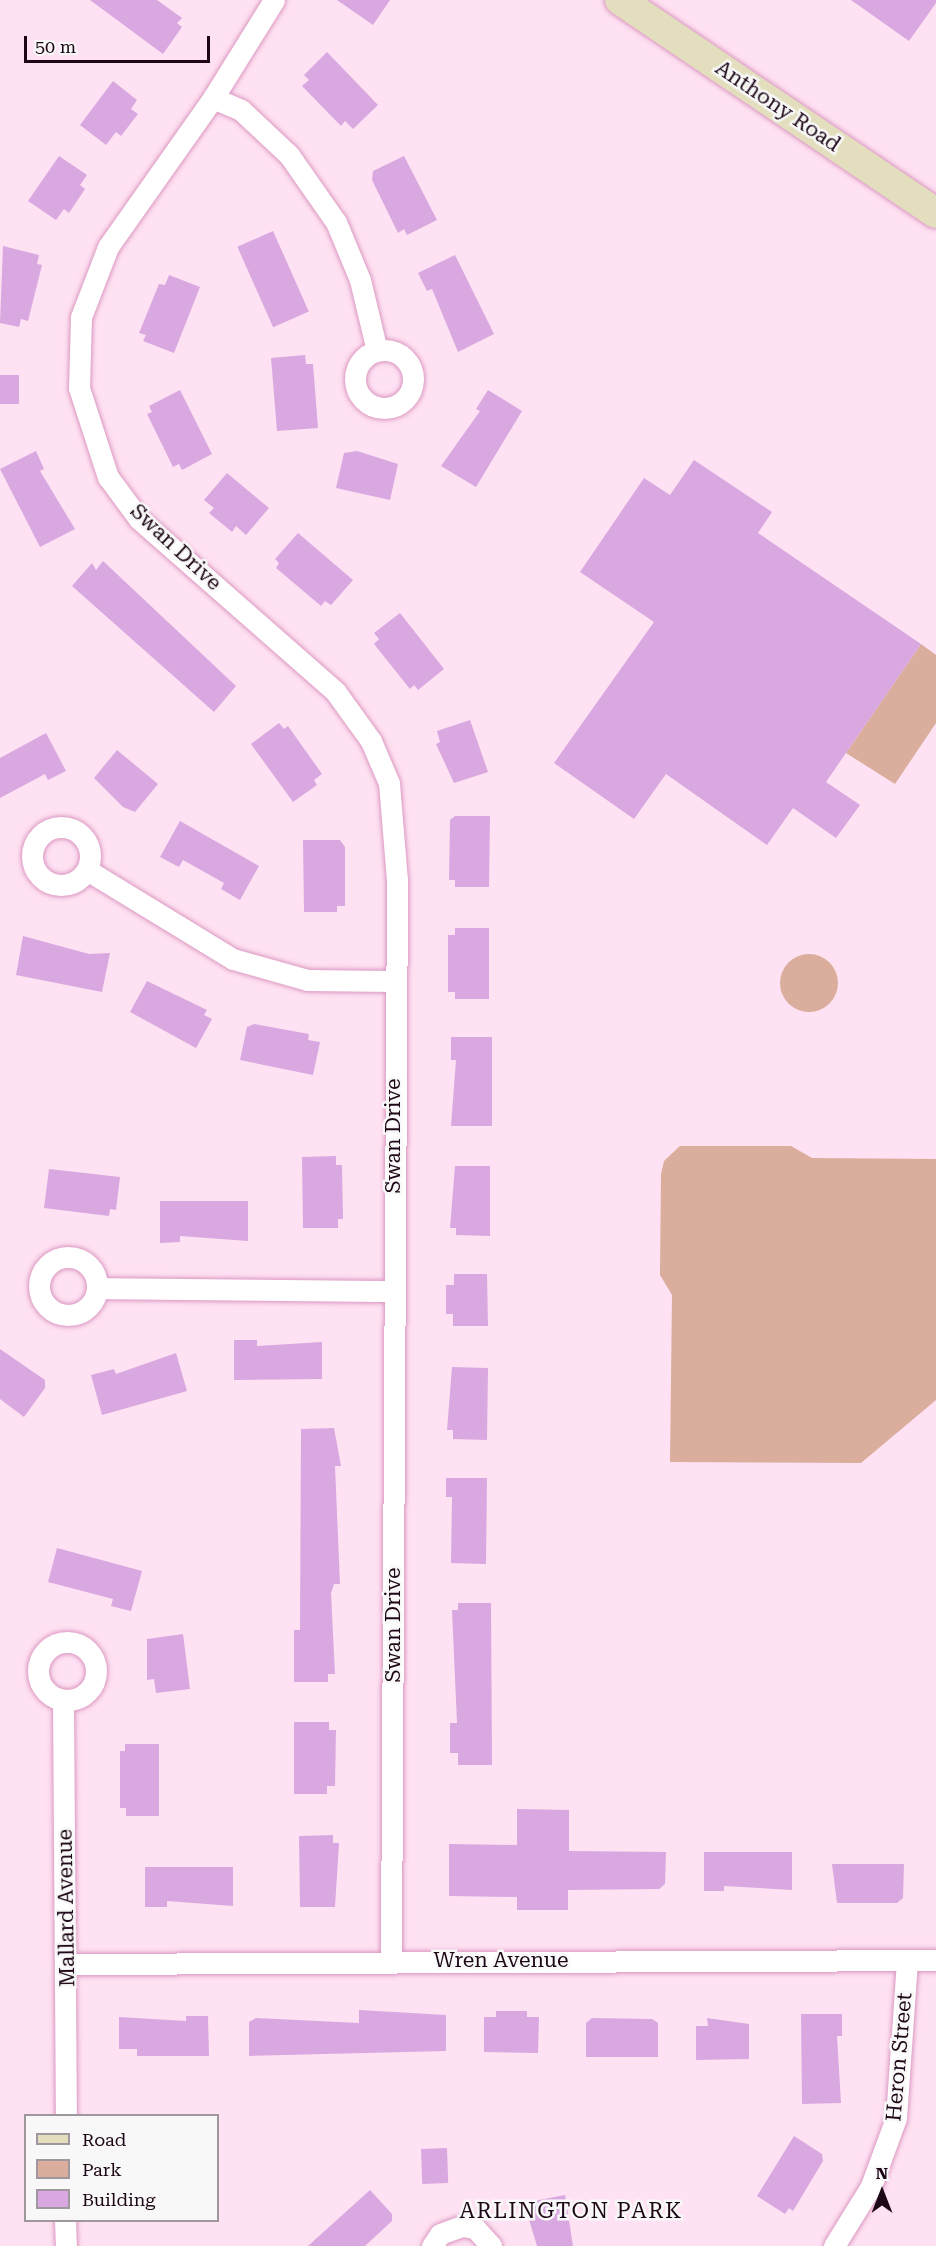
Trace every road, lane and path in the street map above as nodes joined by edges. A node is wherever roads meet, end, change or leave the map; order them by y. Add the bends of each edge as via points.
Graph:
1 (620, 0) edge
2 (269, 2) edge
3 (213, 98) junction
4 (936, 213) edge
5 (377, 351) dead end
6 (87, 870) dead end
7 (393, 981) junction
8 (97, 1288) dead end
9 (394, 1291) junction
10 (63, 1700) dead end
11 (391, 1960) junction
12 (907, 1960) junction
13 (936, 1960) edge
14 (67, 1964) junction
15 (66, 2114) edge
16 (65, 2222) edge
17 (66, 2246) edge
18 (432, 2246) edge
19 (490, 2246) edge
20 (834, 2246) edge

1 - 4 street, Anthony Road
2 - 3 street, Swan Drive
3 - 5 street via 241,110 289,154 336,222 360,280
3 - 7 street, Swan Drive via 108,247 81,317 79,388 108,477 139,519 317,673 370,741 389,783 396,823
6 - 7 street via 233,959 307,980
7 - 9 street, Swan Drive
8 - 9 street
9 - 11 street, Swan Drive
10 - 14 street, Mallard Avenue
11 - 12 street, Wren Avenue
11 - 14 street, Wren Avenue
12 - 13 street, Wren Avenue
12 - 20 street, Heron Street via 896,2118 871,2186
14 - 15 street, Mallard Avenue
16 - 17 street
18 - 19 street via 440,2234 462,2226 480,2232

